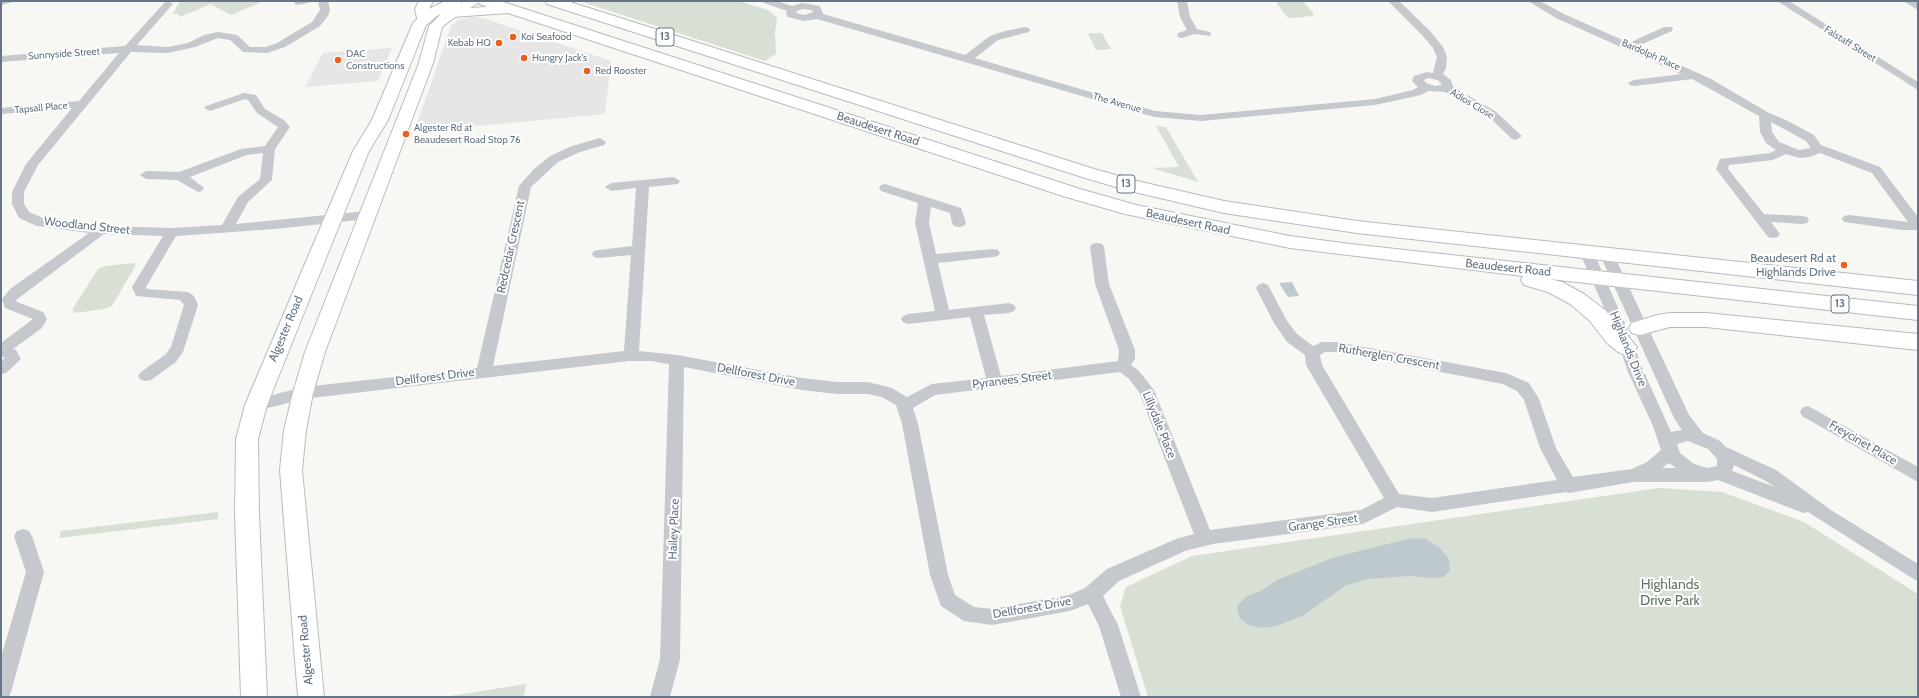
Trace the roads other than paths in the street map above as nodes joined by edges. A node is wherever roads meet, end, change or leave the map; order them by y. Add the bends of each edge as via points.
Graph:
1 (323, 1) edge
2 (426, 1) edge
3 (474, 1) edge
4 (486, 1) edge
5 (552, 1) edge
6 (767, 1) edge
7 (1182, 1) edge
8 (1393, 1) edge
9 (1533, 1) edge
10 (1782, 1) edge
11 (1908, 1) edge
12 (168, 4) dead end
13 (453, 7) edge
14 (816, 7) edge
15 (1918, 7) edge
16 (510, 9) junction
17 (424, 18) junction
18 (1668, 29) dead end
19 (1026, 30) dead end
20 (1193, 31) junction
21 (1206, 34) dead end
22 (1182, 35) dead end
23 (1630, 46) junction
24 (128, 49) junction
25 (1, 59) edge
26 (967, 59) junction
27 (1695, 75) junction
28 (1437, 76) junction
29 (1634, 84) dead end
30 (1426, 87) junction
31 (1918, 87) edge
32 (1446, 88) junction
33 (82, 104) junction
34 (210, 108) dead end
35 (1, 111) edge
36 (1765, 115) junction
37 (1516, 136) dead end
38 (600, 142) dead end
39 (1817, 148) junction
40 (269, 149) junction
41 (1785, 150) junction
42 (146, 175) dead end
43 (180, 176) junction
44 (674, 181) dead end
45 (643, 184) junction
46 (611, 187) dead end
47 (198, 188) dead end
48 (885, 188) dead end
49 (925, 201) junction
50 (367, 215) junction
51 (1761, 218) junction
52 (333, 219) junction
53 (1849, 219) dead end
54 (1802, 220) dead end
55 (959, 223) dead end
56 (1918, 226) edge
57 (227, 228) junction
58 (101, 230) junction
59 (172, 232) junction
60 (1773, 234) dead end
61 (1096, 247) dead end
62 (638, 250) junction
63 (1586, 251) junction
64 (993, 252) dead end
65 (1606, 253) junction
66 (599, 254) dead end
67 (930, 259) junction
68 (1475, 264) junction
69 (1608, 278) junction
70 (1263, 288) dead end
71 (1918, 288) edge
72 (1009, 308) dead end
73 (976, 311) junction
74 (1918, 314) edge
75 (943, 315) junction
76 (908, 319) dead end
77 (1640, 328) junction
78 (1918, 342) edge
79 (1626, 347) junction
80 (1, 350) edge
81 (1312, 353) junction
82 (631, 356) junction
83 (677, 360) junction
84 (1123, 366) junction
85 (1, 369) edge
86 (484, 371) junction
87 (146, 376) dead end
88 (995, 382) junction
89 (303, 393) junction
90 (256, 405) junction
91 (904, 406) junction
92 (1808, 412) dead end
93 (1697, 437) junction
94 (1669, 449) junction
95 (1720, 451) junction
96 (1713, 474) junction
97 (1633, 475) junction
98 (1918, 475) edge
99 (1569, 486) junction
100 (1394, 500) junction
101 (1825, 515) junction
102 (23, 536) dead end
103 (1205, 539) junction
104 (1918, 573) edge
105 (1092, 594) junction
106 (1, 692) edge
107 (254, 697) edge
108 (311, 697) edge
109 (660, 697) edge
110 (1131, 697) edge

1 - 24 street, Sunnyside Street via 325,10 316,24 281,45 267,50 246,50 233,37 226,35 208,37 168,50
2 - 17 highway via 422,9
3 - 13 main road, Algester Road
4 - 16 highway, Beaudesert Road / 13
5 - 63 highway, Beaudesert Road / 13 via 1088,174 1176,197 1269,216
6 - 14 street via 792,9 802,6
7 - 20 street via 1185,17
8 - 28 street via 1438,47 1442,58
9 - 23 street, Bardolph Place via 1551,12
10 - 31 street, Falstaff Street
11 - 15 street
12 - 24 street, Woodland Street
13 - 16 highway
13 - 17 main road, Algester Road
13 - 50 main road, Algester Road via 436,26 426,63
14 - 26 street, The Avenue
16 - 68 highway, Beaudesert Road / 13 via 1132,210 1290,242
17 - 52 main road, Algester Road via 380,120 361,151
18 - 23 street
19 - 26 street via 994,38
20 - 21 street
20 - 22 street
23 - 27 street, Bardolph Place
24 - 25 street, Sunnyside Street
24 - 33 street, Woodland Street
26 - 30 street, The Avenue via 1154,114 1178,117 1201,118 1375,102 1417,93
27 - 29 street
27 - 36 street, Bardolph Place
28 - 30 street via 1418,78 1419,83
28 - 32 street via 1448,82
30 - 32 street via 1439,90
32 - 37 street, Adios Close via 1491,113
33 - 35 street, Tapsall Place
33 - 58 street, Woodland Street via 32,164 18,192 18,204 24,215 42,223
34 - 40 street via 244,96 252,98 261,111 284,127
36 - 39 street, Bardolph Place via 1810,138
36 - 41 street via 1766,132 1770,140
38 - 86 street, Redcedar Crescent via 554,159 525,186
39 - 41 street via 1810,153 1799,154
39 - 56 street, Bardolph Place via 1876,170
40 - 43 street via 245,152
40 - 57 street via 266,180 243,200
41 - 51 street via 1773,156 1724,162 1722,169
42 - 43 street
43 - 47 street
44 - 45 street
45 - 46 street
45 - 62 street
48 - 49 street
49 - 55 street via 956,211
49 - 67 street via 922,223
50 - 52 street, Woodland Street
50 - 89 main road, Algester Road via 315,352
51 - 54 street
51 - 60 street
52 - 57 street, Woodland Street
52 - 90 main road, Algester Road
53 - 56 street, Bardolph Place
57 - 59 street, Woodland Street
58 - 59 street, Woodland Street
58 - 80 street via 9,299 10,305 38,315 40,319 37,324
59 - 87 street via 139,287 141,293 183,295 189,299 191,305 178,348 171,358
61 - 84 street via 1102,284 1127,350 1127,359
62 - 66 street
62 - 82 street
63 - 65 highway, Beaudesert Road / 13
63 - 69 street, Highlands Drive
64 - 67 street
65 - 69 street, Highlands Drive
65 - 71 highway, Beaudesert Road / 13
67 - 75 street
68 - 69 highway, Beaudesert Road / 13
68 - 79 highway via 1541,282 1568,293 1589,307
69 - 74 highway, Beaudesert Road / 13
69 - 77 street, Highlands Drive
69 - 79 street, Highlands Drive
70 - 81 street via 1292,338
72 - 73 street
73 - 75 street
73 - 88 street
75 - 76 street
77 - 78 highway via 1670,320 1706,320
77 - 93 street, Highlands Drive via 1682,418
79 - 94 street, Highlands Drive
80 - 85 street via 11,354 13,359
81 - 99 street, Rutherglen Crescent via 1322,347 1337,347 1506,379 1517,384 1531,399 1548,448
81 - 100 street via 1314,365
82 - 83 street, Dellforest Drive
82 - 86 street, Dellforest Drive
83 - 91 street, Dellforest Drive via 802,384 868,388 886,392 903,402
83 - 109 street, Hailey Place via 670,659
84 - 88 street, Pyranees Street
84 - 103 street, Lillydale Place via 1146,390
86 - 89 street, Dellforest Drive
88 - 91 street, Pyranees Street via 932,390
89 - 90 street, Dellforest Drive
89 - 108 main road, Algester Road via 295,430 291,470
90 - 107 main road, Algester Road via 247,439 247,515
91 - 105 street, Dellforest Drive via 910,424 939,575 948,600 971,615 992,617 1070,603
92 - 98 street, Freycinet Place
93 - 94 street via 1674,437 1670,441
93 - 95 street via 1714,445
94 - 96 street via 1680,464 1693,471
94 - 97 street via 1653,467
95 - 96 street via 1726,464 1724,470
95 - 101 street via 1770,475
96 - 97 street
96 - 101 street
97 - 99 street
99 - 100 street via 1432,505
100 - 103 street, Grange Street via 1384,508 1363,517
101 - 104 street
102 - 106 street via 36,572
103 - 105 street, Grange Street via 1182,544 1113,575
105 - 110 street via 1108,625

